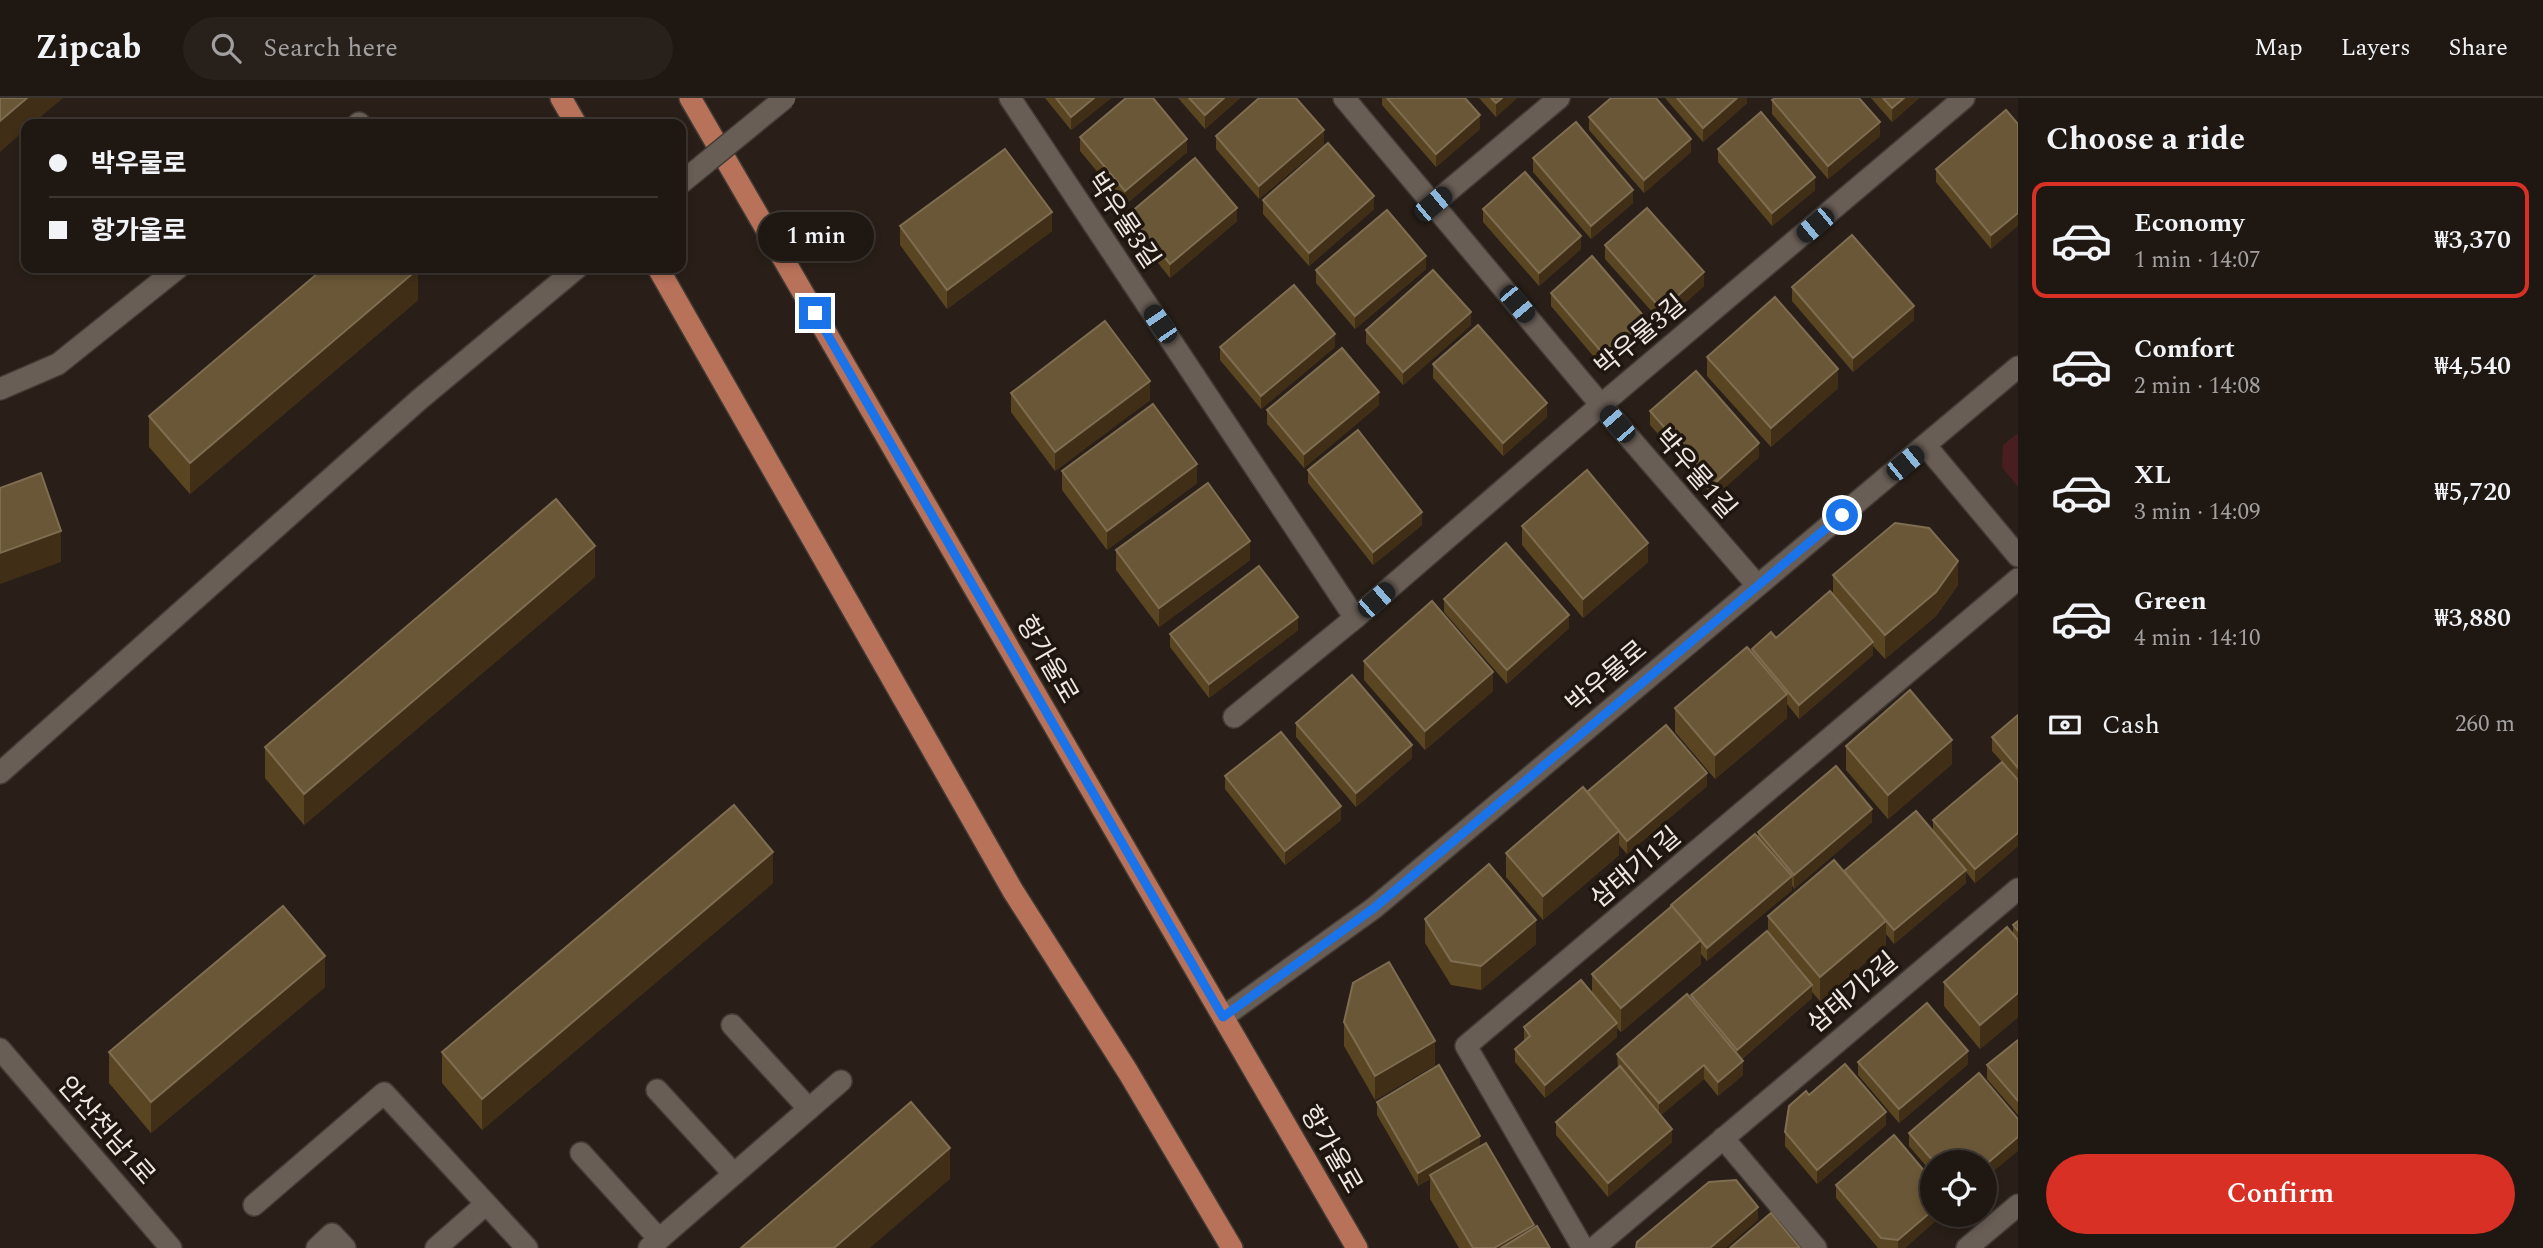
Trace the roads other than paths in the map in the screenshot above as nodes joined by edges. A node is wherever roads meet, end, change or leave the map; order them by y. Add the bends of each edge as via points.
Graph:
1 (561, 98) edge
2 (690, 98) edge
3 (785, 98) edge
4 (1010, 98) edge
5 (1344, 98) edge
6 (1559, 98) edge
7 (1964, 98) edge
8 (573, 119) edge
9 (686, 179) edge
10 (1433, 204) junction
11 (172, 273) edge
12 (571, 273) edge
13 (661, 273) edge
14 (2018, 368) edge
15 (0, 389) edge
16 (1601, 405) junction
17 (1926, 446) junction
18 (2018, 556) edge
19 (2018, 579) edge
20 (1757, 585) junction
21 (1355, 618) junction
22 (1234, 717) dead end
23 (0, 773) edge
24 (2018, 889) edge
25 (1223, 1017) junction
26 (732, 1025) dead end
27 (0, 1049) edge
28 (841, 1081) dead end
29 (657, 1090) dead end
30 (809, 1109) junction
31 (1723, 1138) junction
32 (580, 1153) dead end
33 (734, 1174) junction
34 (486, 1204) junction
35 (254, 1205) dead end
36 (2018, 1205) edge
37 (654, 1244) edge
38 (171, 1248) edge
39 (317, 1248) edge
40 (345, 1248) edge
41 (436, 1248) edge
42 (527, 1248) edge
43 (1232, 1248) edge
44 (1357, 1248) edge
45 (1583, 1248) edge
46 (1594, 1248) edge
47 (1816, 1248) edge
48 (1967, 1248) edge

1 - 8 main road
2 - 25 main road, 항가울로
3 - 9 street, bridge
4 - 21 street, 박우물3길
5 - 10 street, 박우물1길
6 - 10 street
7 - 16 street, 박우물3길
10 - 16 street, 박우물1길
11 - 15 street via 58,364
12 - 23 street via 410,408
13 - 43 main road via 1013,891
14 - 17 street, 박우물로
16 - 20 street, 박우물1길
16 - 21 street, 박우물3길
17 - 18 street
17 - 20 street, 박우물로
19 - 45 street, 삼태기1길 via 1466,1046
20 - 25 street, 박우물로 via 1374,908
21 - 22 street, 박우물3길
24 - 31 street, 삼태기2길
25 - 44 main road, 항가울로
26 - 30 street
27 - 38 street, 안산천남1로
28 - 30 street
29 - 33 street
30 - 33 street
31 - 46 street, 삼태기2길
31 - 47 street
32 - 37 street
33 - 37 street
34 - 35 street via 384,1093
34 - 41 street
34 - 42 street
36 - 48 street
39 - 40 street via 332,1234

